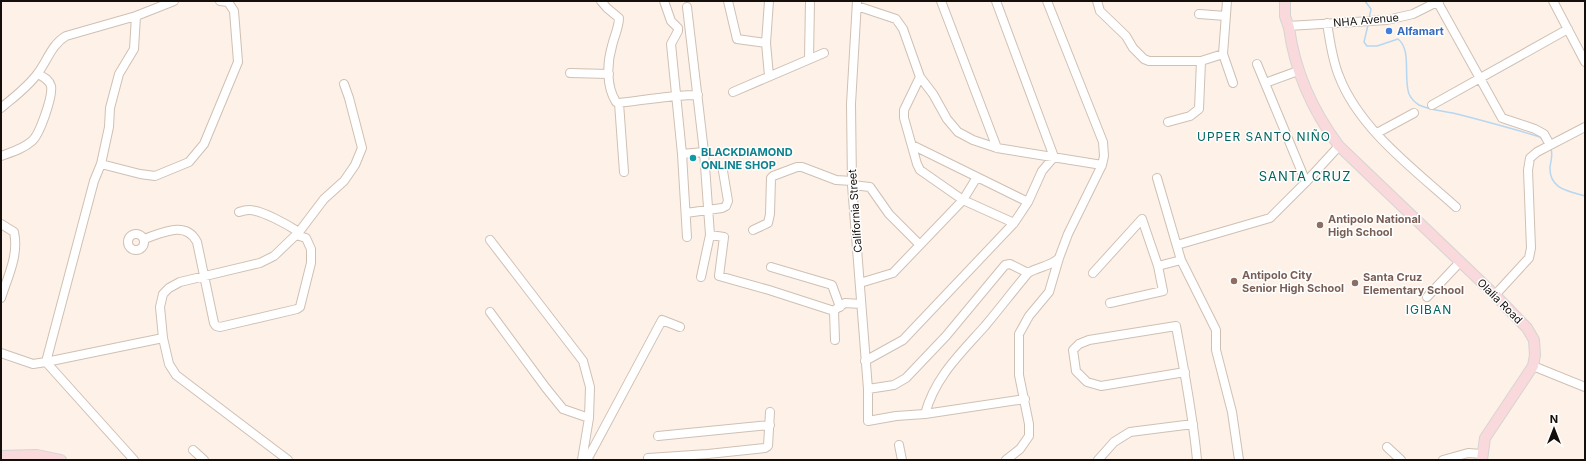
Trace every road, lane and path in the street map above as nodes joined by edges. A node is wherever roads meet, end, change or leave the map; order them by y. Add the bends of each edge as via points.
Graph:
1 (174, 1) edge
2 (220, 1) edge
3 (601, 1) edge
4 (664, 1) edge
5 (728, 1) edge
6 (769, 1) edge
7 (810, 1) edge
8 (941, 1) edge
9 (996, 1) edge
10 (1047, 1) edge
11 (1097, 1) edge
12 (1227, 1) edge
13 (1285, 1) edge
14 (1290, 1) edge
15 (1438, 1) edge
16 (1553, 1) edge
17 (857, 4) edge
18 (687, 7) dead end
19 (1200, 14) dead end
20 (136, 16) junction
21 (1226, 16) junction
22 (1327, 23) junction
23 (1288, 26) junction
24 (1568, 29) junction
25 (766, 43) junction
26 (824, 52) dead end
27 (1223, 54) junction
28 (1584, 56) edge
29 (809, 59) junction
30 (1201, 62) junction
31 (1257, 64) dead end
32 (1298, 71) junction
33 (570, 73) dead end
34 (38, 74) junction
35 (609, 74) junction
36 (769, 76) junction
37 (920, 77) junction
38 (1481, 78) junction
39 (1233, 83) dead end
40 (1266, 83) junction
41 (344, 84) dead end
42 (734, 92) dead end
43 (675, 95) junction
44 (698, 95) junction
45 (619, 103) junction
46 (1432, 105) dead end
47 (1, 108) edge
48 (1414, 113) dead end
49 (1168, 122) dead end
50 (1585, 127) edge
51 (1376, 133) junction
52 (912, 145) junction
53 (1339, 146) junction
54 (1549, 146) junction
55 (997, 148) junction
56 (704, 152) junction
57 (682, 154) junction
58 (1, 156) edge
59 (1054, 157) junction
60 (101, 164) junction
61 (1102, 165) junction
62 (723, 171) dead end
63 (624, 172) dead end
64 (977, 177) junction
65 (1157, 178) dead end
66 (1306, 182) junction
67 (852, 183) junction
68 (963, 200) junction
69 (1028, 202) junction
70 (1456, 207) dead end
71 (709, 210) junction
72 (239, 212) dead end
73 (686, 213) junction
74 (1, 224) edge
75 (1014, 224) junction
76 (753, 230) dead end
77 (298, 234) junction
78 (710, 235) junction
79 (687, 237) dead end
80 (144, 239) dead end
81 (490, 240) dead end
82 (920, 245) junction
83 (1177, 245) junction
84 (1059, 258) junction
85 (1181, 260) junction
86 (1460, 262) junction
87 (1158, 266) junction
88 (771, 267) dead end
89 (1028, 273) junction
90 (1093, 273) dead end
91 (204, 277) junction
92 (701, 277) dead end
93 (860, 283) junction
94 (1495, 295) junction
95 (1427, 297) dead end
96 (1, 298) edge
97 (1110, 302) dead end
98 (861, 304) junction
99 (837, 309) junction
100 (490, 312) dead end
101 (680, 327) dead end
102 (163, 338) junction
103 (835, 340) dead end
104 (1, 353) edge
105 (865, 361) junction
106 (46, 362) junction
107 (1533, 366) junction
108 (1184, 372) junction
109 (868, 388) junction
110 (1585, 388) edge
111 (1025, 399) junction
112 (770, 412) dead end
113 (925, 414) junction
114 (588, 418) junction
115 (1193, 424) junction
116 (770, 425) junction
117 (658, 436) dead end
118 (900, 445) dead end
119 (1386, 448) dead end
120 (193, 450) dead end
121 (740, 451) junction
122 (1, 456) edge
123 (277, 457) edge
124 (709, 457) edge
125 (1482, 457) edge
126 (648, 458) dead end
127 (61, 460) edge
128 (134, 460) edge
129 (204, 460) edge
130 (288, 460) edge
131 (582, 460) edge
132 (587, 460) edge
133 (742, 460) edge
134 (902, 460) edge
135 (1006, 460) edge
136 (1098, 460) edge
137 (1197, 460) edge
138 (1239, 460) edge
139 (1401, 460) edge
140 (1443, 460) edge

1 - 20 street
2 - 60 street via 228,2 234,11 238,62 204,144 189,162 155,176
3 - 35 street via 619,18 611,46
4 - 43 street via 671,21 678,28 671,44
5 - 25 street via 736,39
6 - 25 street
7 - 29 street
8 - 55 street
9 - 59 street
10 - 61 street via 1103,142
11 - 30 street via 1100,11 1126,36 1144,59
12 - 21 street
13 - 23 main road, Olalia Road
14 - 23 main road, Olalia Road
15 - 22 street, NHA Avenue via 1413,14 1388,20
15 - 38 street
16 - 24 street
17 - 37 street via 896,19 904,29
17 - 67 street, California Street via 851,104
18 - 44 street
19 - 21 street
20 - 34 street via 66,36 52,51
20 - 60 street via 134,49 119,74 113,94
21 - 27 street
22 - 23 street, NHA Avenue
22 - 51 street via 1331,51 1339,77 1355,106
23 - 32 main road, Olalia Road
24 - 28 street
24 - 38 street
25 - 36 street
26 - 29 street
27 - 30 street
27 - 39 street
29 - 36 street
30 - 49 street via 1199,109 1190,116
31 - 40 street
32 - 40 street
32 - 53 main road, Olalia Road via 1326,129
33 - 35 street
34 - 47 street
34 - 58 street via 48,80 51,92 38,133 20,150
35 - 45 street via 613,96
36 - 42 street
37 - 52 street via 904,110
37 - 55 street via 933,94 946,119 958,132
38 - 46 street
38 - 54 street via 1502,118 1544,134
40 - 66 street
41 - 77 street via 362,148 344,181 324,199
43 - 44 street
43 - 45 street
43 - 57 street
44 - 56 street
45 - 63 street
48 - 51 street
50 - 54 street
51 - 70 street
52 - 64 street
52 - 68 street via 920,170
53 - 66 street
53 - 86 main road, Olalia Road
54 - 94 street via 1530,158 1529,258
55 - 59 street
56 - 57 street
56 - 71 street
57 - 73 street
59 - 61 street
59 - 69 street via 1042,171
60 - 106 street via 94,181
61 - 84 street
62 - 71 street via 727,204
64 - 68 street
64 - 69 street
65 - 83 street
66 - 83 street via 1270,218
67 - 76 street via 836,180 802,167 774,176 771,178 768,223
67 - 82 street via 870,187 888,214
67 - 93 street, California Street
68 - 75 street
68 - 82 street
69 - 75 street
71 - 73 street
71 - 78 street
72 - 77 street via 249,210 265,214 288,225
73 - 79 street
74 - 96 street via 14,232 16,242 16,253
75 - 105 street via 903,340
77 - 91 street via 274,256 260,263
77 - 91 street via 306,238 311,249 309,270 301,306 298,309 216,326
78 - 92 street
78 - 99 street via 724,237 719,276
80 - 91 street via 173,230 186,230 197,242
81 - 114 street via 583,361 590,387
82 - 93 street via 893,273
83 - 85 street
84 - 89 street
84 - 111 street via 1049,292 1029,316 1019,334 1019,375
85 - 87 street
85 - 138 street via 1216,330 1216,350 1232,412
86 - 94 main road, Olalia Road
86 - 95 street
87 - 90 street via 1142,219
87 - 97 street via 1163,291
88 - 99 street via 832,285
89 - 109 street via 1010,264 1005,265 946,336 906,378 894,385
89 - 113 street via 945,370 929,397
91 - 102 street via 173,285 164,294 160,307
93 - 98 street, California Street
94 - 107 main road, Olalia Road via 1527,328 1534,340
98 - 99 street via 845,304
98 - 105 street, California Street
99 - 103 street
100 - 114 street via 563,409
101 - 132 street via 662,320
102 - 106 street
102 - 123 street via 169,364 179,379
104 - 106 street via 33,364
105 - 109 street, California Street
106 - 128 street
107 - 110 street
107 - 125 main road, Olalia Road via 1485,438
108 - 108 street via 1176,326 1089,340 1079,344 1074,350 1076,371 1087,382 1101,386
108 - 115 street
109 - 113 street, California Street via 868,421
111 - 113 street
111 - 135 street via 1030,424 1029,436 1020,449
112 - 116 street
114 - 131 street
115 - 136 street via 1130,432 1114,442
115 - 137 street
116 - 117 street
116 - 121 street via 768,446
118 - 134 street
119 - 139 street
120 - 129 street
121 - 124 street
121 - 133 street
122 - 127 main road via 37,455
123 - 130 street
124 - 126 street
125 - 140 street via 1468,453

